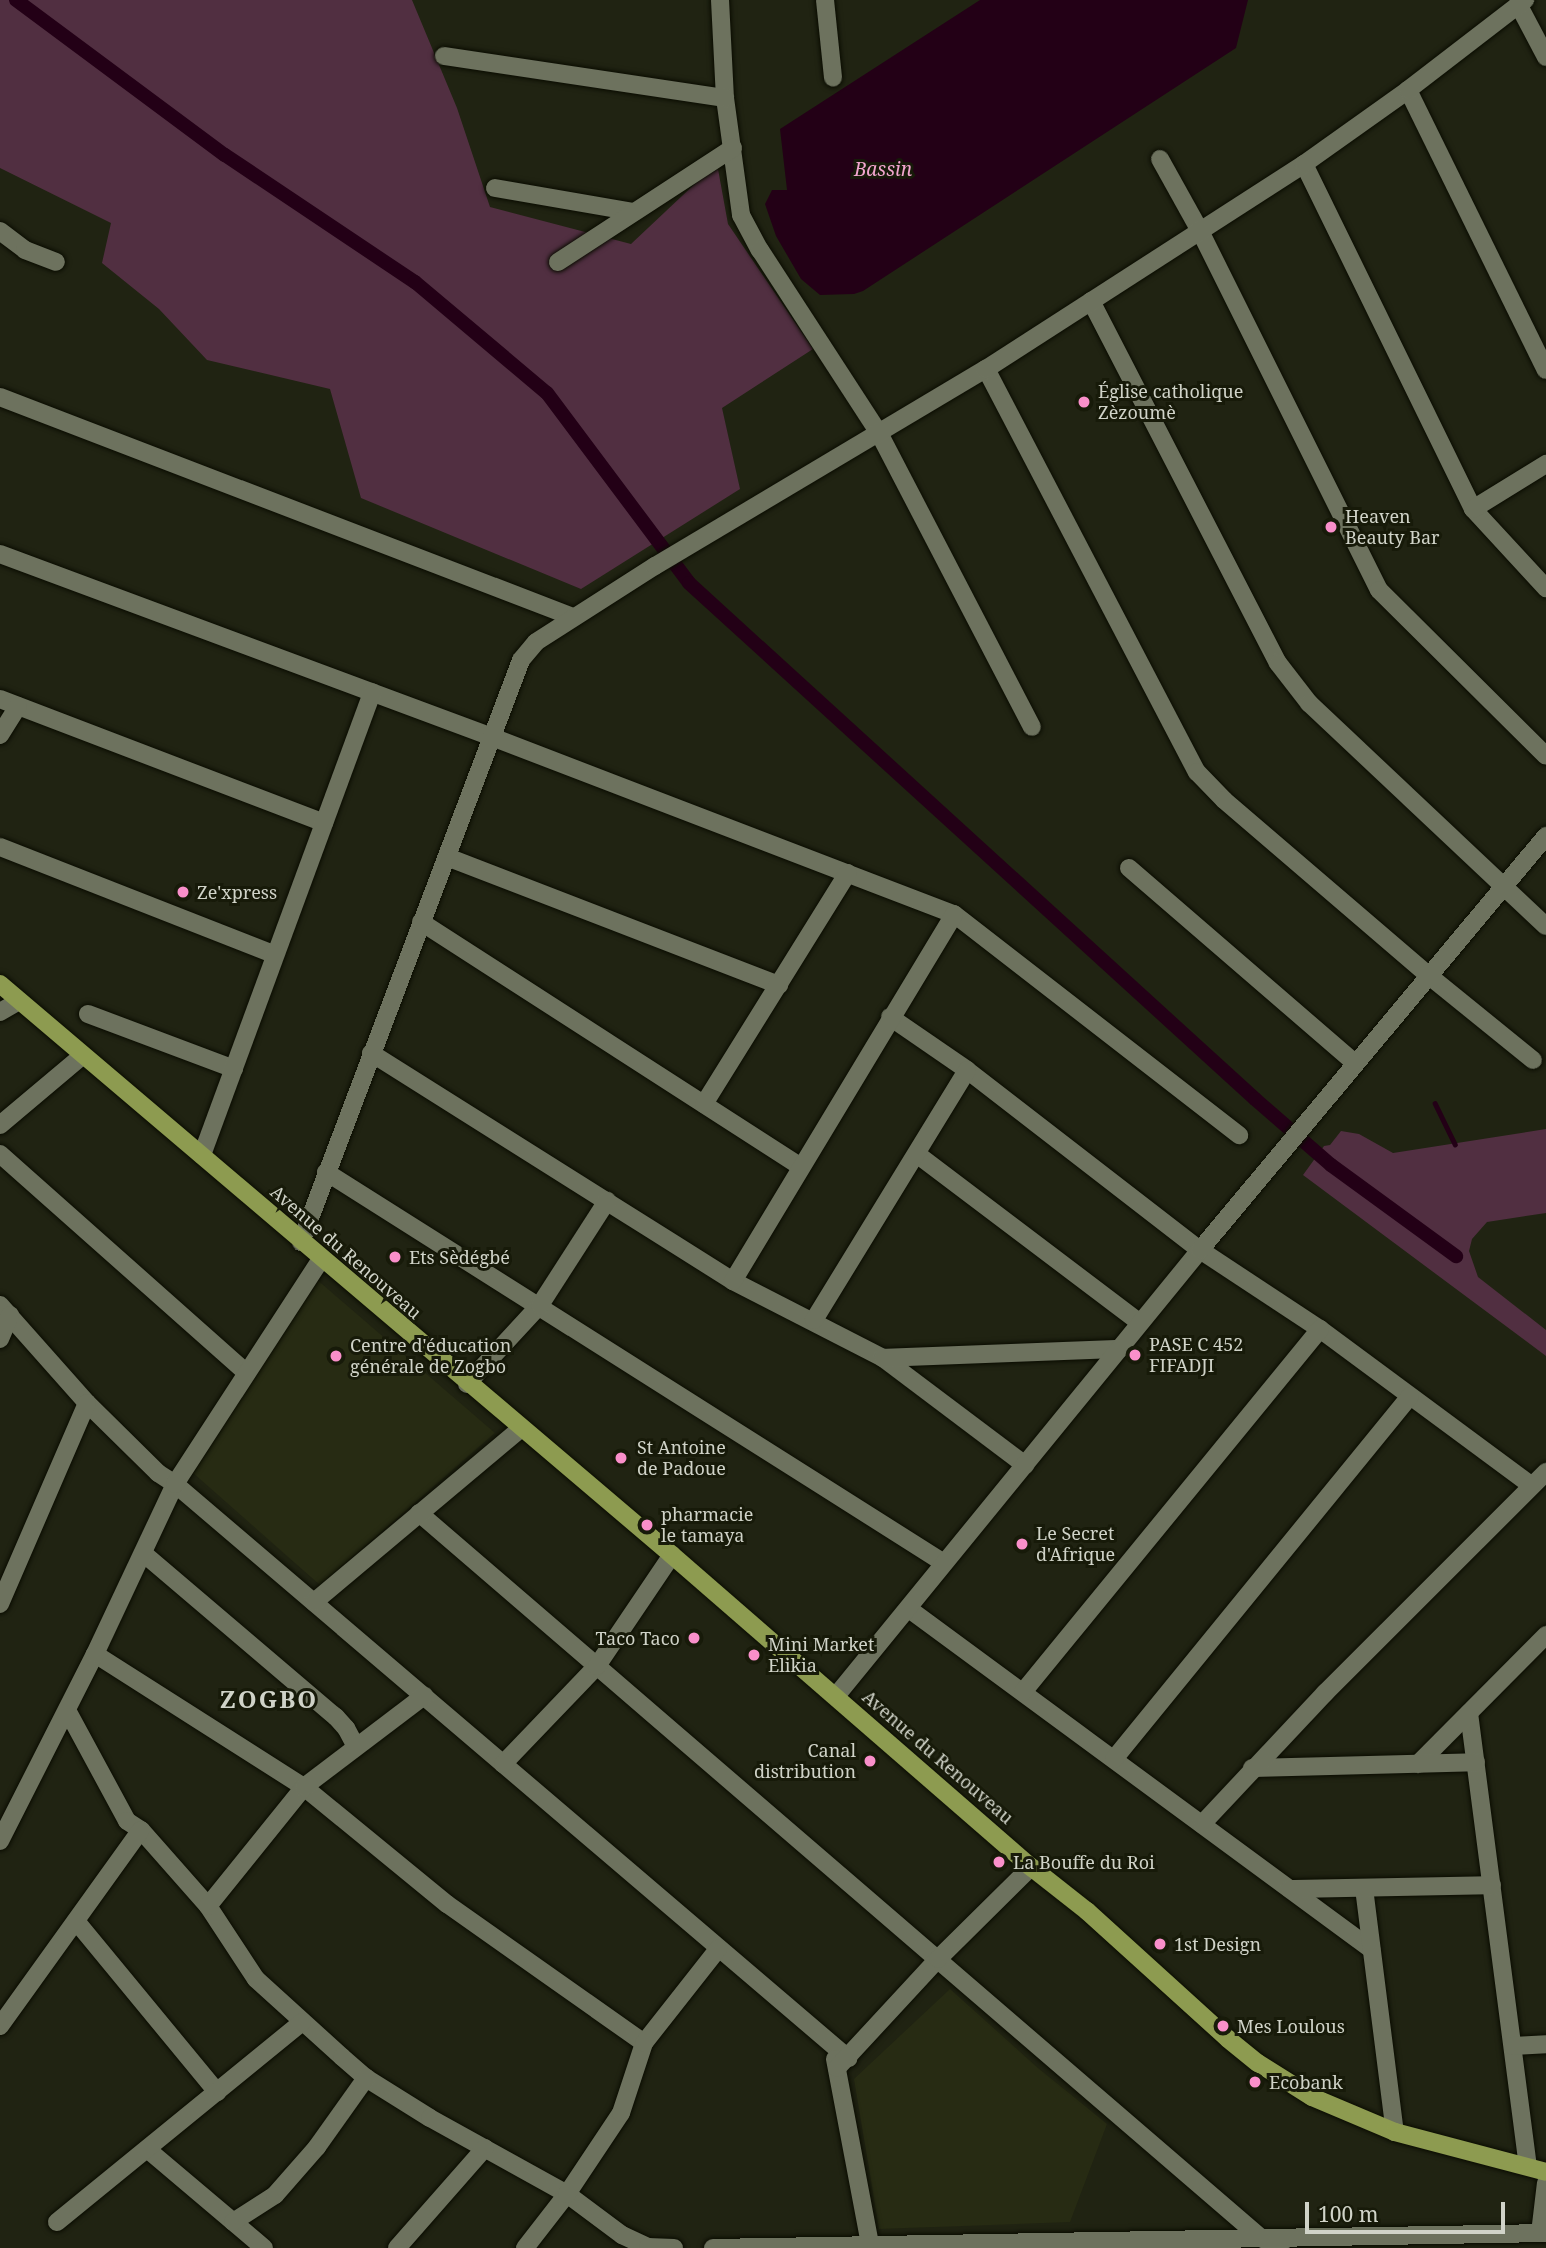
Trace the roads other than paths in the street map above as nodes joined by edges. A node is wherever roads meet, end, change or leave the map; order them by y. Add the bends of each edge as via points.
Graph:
1 (720, 0) edge
2 (825, 0) edge
3 (1515, 3) edge
4 (444, 56) dead end
5 (1546, 57) edge
6 (833, 78) dead end
7 (1408, 90) junction
8 (725, 98) junction
9 (733, 148) junction
10 (1160, 159) dead end
11 (1304, 164) junction
12 (495, 188) dead end
13 (634, 212) junction
14 (0, 231) edge
15 (1200, 232) junction
16 (56, 262) dead end
17 (558, 262) dead end
18 (1091, 301) junction
19 (986, 369) junction
20 (1546, 370) edge
21 (0, 397) edge
22 (880, 435) junction
23 (1546, 464) edge
24 (1473, 509) junction
25 (0, 554) edge
26 (1546, 588) edge
27 (573, 617) junction
28 (372, 692) junction
29 (0, 699) edge
30 (18, 706) junction
31 (1032, 727) dead end
32 (0, 735) edge
33 (492, 737) junction
34 (1546, 756) edge
35 (324, 823) junction
36 (1546, 836) edge
37 (0, 847) edge
38 (447, 857) junction
39 (1129, 868) dead end
40 (848, 873) junction
41 (1501, 886) junction
42 (954, 914) junction
43 (421, 922) junction
44 (1546, 926) edge
45 (275, 956) junction
46 (1428, 975) junction
47 (0, 984) edge
48 (779, 985) junction
49 (19, 1002) junction
50 (0, 1012) edge
51 (88, 1014) dead end
52 (890, 1017) junction
53 (370, 1053) junction
54 (82, 1056) junction
55 (1532, 1060) dead end
56 (1355, 1063) junction
57 (234, 1069) junction
58 (967, 1070) junction
59 (704, 1104) junction
60 (0, 1125) edge
61 (1238, 1135) dead end
62 (0, 1154) edge
63 (202, 1155) junction
64 (918, 1155) junction
65 (799, 1166) junction
66 (326, 1172) junction
67 (607, 1202) junction
68 (301, 1242) junction
69 (1200, 1250) junction
70 (321, 1259) junction
71 (733, 1281) junction
72 (540, 1305) junction
73 (5, 1310) edge
74 (814, 1320) junction
75 (1140, 1323) junction
76 (1320, 1329) junction
77 (0, 1339) edge
78 (1120, 1349) junction
79 (883, 1358) junction
80 (247, 1373) junction
81 (467, 1384) junction
82 (1410, 1396) junction
83 (87, 1403) junction
84 (520, 1429) junction
85 (1024, 1465) junction
86 (1546, 1472) edge
87 (176, 1483) junction
88 (1531, 1485) junction
89 (419, 1513) junction
90 (143, 1553) junction
91 (672, 1555) junction
92 (944, 1563) junction
93 (314, 1602) junction
94 (0, 1604) edge
95 (909, 1609) junction
96 (1546, 1635) edge
97 (95, 1654) junction
98 (597, 1666) junction
99 (1023, 1692) junction
100 (424, 1696) junction
101 (836, 1696) junction
102 (67, 1710) junction
103 (1469, 1713) junction
104 (356, 1747) junction
105 (1114, 1759) junction
106 (1476, 1762) junction
107 (503, 1764) junction
108 (1418, 1764) junction
109 (1252, 1768) junction
110 (304, 1787) junction
111 (1202, 1824) junction
112 (141, 1830) junction
113 (0, 1841) edge
114 (1031, 1867) junction
115 (1492, 1885) junction
116 (1364, 1888) junction
117 (1290, 1889) junction
118 (208, 1906) junction
119 (76, 1921) junction
120 (718, 1949) junction
121 (1371, 1949) junction
122 (938, 1959) junction
123 (302, 2022) junction
124 (0, 2026) edge
125 (644, 2043) junction
126 (1546, 2044) edge
127 (1513, 2046) junction
128 (842, 2063) junction
129 (366, 2078) junction
130 (217, 2092) junction
131 (1395, 2132) junction
132 (485, 2148) junction
133 (147, 2149) junction
134 (1528, 2166) junction
135 (1546, 2172) edge
136 (1546, 2183) edge
137 (567, 2194) junction
138 (57, 2222) dead end
139 (233, 2222) junction
140 (1543, 2233) edge
141 (1261, 2238) junction
142 (870, 2245) junction
143 (264, 2248) edge
144 (397, 2248) edge
145 (525, 2248) edge
146 (674, 2248) edge
147 (713, 2248) edge
148 (1281, 2248) edge

1 - 8 street
2 - 6 street
3 - 5 street
3 - 7 street
4 - 8 street
7 - 11 street
7 - 20 street
8 - 9 street
9 - 13 street
9 - 22 street via 741,215
10 - 15 street
11 - 15 street
11 - 24 street
12 - 13 street
13 - 17 street
14 - 16 street via 25,250
15 - 18 street
15 - 34 street via 1379,590
18 - 19 street
18 - 41 street via 1278,663 1309,703
19 - 22 street
19 - 46 street via 1198,772 1224,800
21 - 27 street
22 - 27 street
22 - 31 street
23 - 24 street
24 - 26 street
25 - 28 street
27 - 33 street via 528,650
28 - 33 street
28 - 35 street
29 - 30 street
30 - 32 street
30 - 35 street
33 - 38 street
33 - 40 street
35 - 45 street
36 - 41 street
37 - 45 street
38 - 43 street
38 - 48 street
39 - 56 street
40 - 42 street
40 - 48 street
41 - 44 street
41 - 46 street
42 - 52 street
42 - 61 street
43 - 53 street
43 - 59 street
45 - 57 street
46 - 55 street
46 - 56 street
47 - 49 main road, Avenue du Renouveau
48 - 59 street
49 - 50 street
49 - 54 main road, Avenue du Renouveau
51 - 57 street
52 - 58 street
52 - 65 street
53 - 66 street
53 - 67 street
54 - 60 street
54 - 63 main road, Avenue du Renouveau
56 - 69 street
57 - 63 street
58 - 64 street
58 - 69 street
59 - 65 street
62 - 80 street
63 - 68 main road, Avenue du Renouveau
64 - 74 street
64 - 75 street
65 - 71 street
66 - 68 street
66 - 72 street
67 - 71 street
67 - 72 street
68 - 70 main road, Avenue du Renouveau
69 - 75 street
69 - 76 street
70 - 80 street
70 - 81 main road, Avenue du Renouveau
71 - 74 street
72 - 81 street
72 - 92 street
73 - 77 street
73 - 83 street
74 - 79 street
75 - 78 street
76 - 82 street
76 - 99 street
78 - 79 street
78 - 85 street
79 - 85 street
80 - 87 street
81 - 84 main road, Avenue du Renouveau
82 - 88 street
82 - 105 street
83 - 87 street via 158,1473
83 - 94 street
84 - 89 street
84 - 91 main road, Avenue du Renouveau
85 - 92 street
86 - 88 street
87 - 90 street
87 - 93 street
88 - 109 street
89 - 93 street
89 - 98 street
90 - 97 street
90 - 104 street via 336,1717
91 - 98 street
91 - 101 main road, Avenue du Renouveau
92 - 95 street
93 - 100 street
95 - 99 street
95 - 101 street
96 - 103 street
97 - 102 street
97 - 110 street
98 - 107 street
98 - 122 street
99 - 105 street
100 - 104 street
100 - 107 street
101 - 114 main road, Avenue du Renouveau
102 - 112 street via 127,1821
102 - 113 street
103 - 106 street
103 - 108 street
104 - 110 street
105 - 111 street
106 - 108 street
106 - 115 street
107 - 120 street
108 - 109 street
109 - 111 street
110 - 118 street
110 - 125 street via 447,1904
111 - 117 street
112 - 118 street
112 - 119 street
114 - 122 street
114 - 131 main road, Avenue du Renouveau via 1258,2063 1312,2097
115 - 116 street
115 - 127 street
116 - 117 street
116 - 121 street
117 - 121 street
118 - 123 street via 242,1963
119 - 124 street
119 - 130 street
120 - 125 street
120 - 128 street via 832,2045
121 - 131 street
122 - 128 street
122 - 141 street
123 - 129 street
123 - 130 street
125 - 137 street via 621,2113
126 - 127 street
127 - 134 street
128 - 142 street
129 - 132 street
129 - 139 street via 317,2147 275,2195
130 - 133 street
131 - 134 main road, Avenue du Renouveau
132 - 137 street
132 - 144 street
133 - 138 street
133 - 139 street
134 - 135 main road, Avenue du Renouveau
136 - 140 street
137 - 145 street
137 - 146 street via 622,2235 648,2247
139 - 143 street
140 - 141 street
141 - 142 street
141 - 148 street
142 - 147 street

